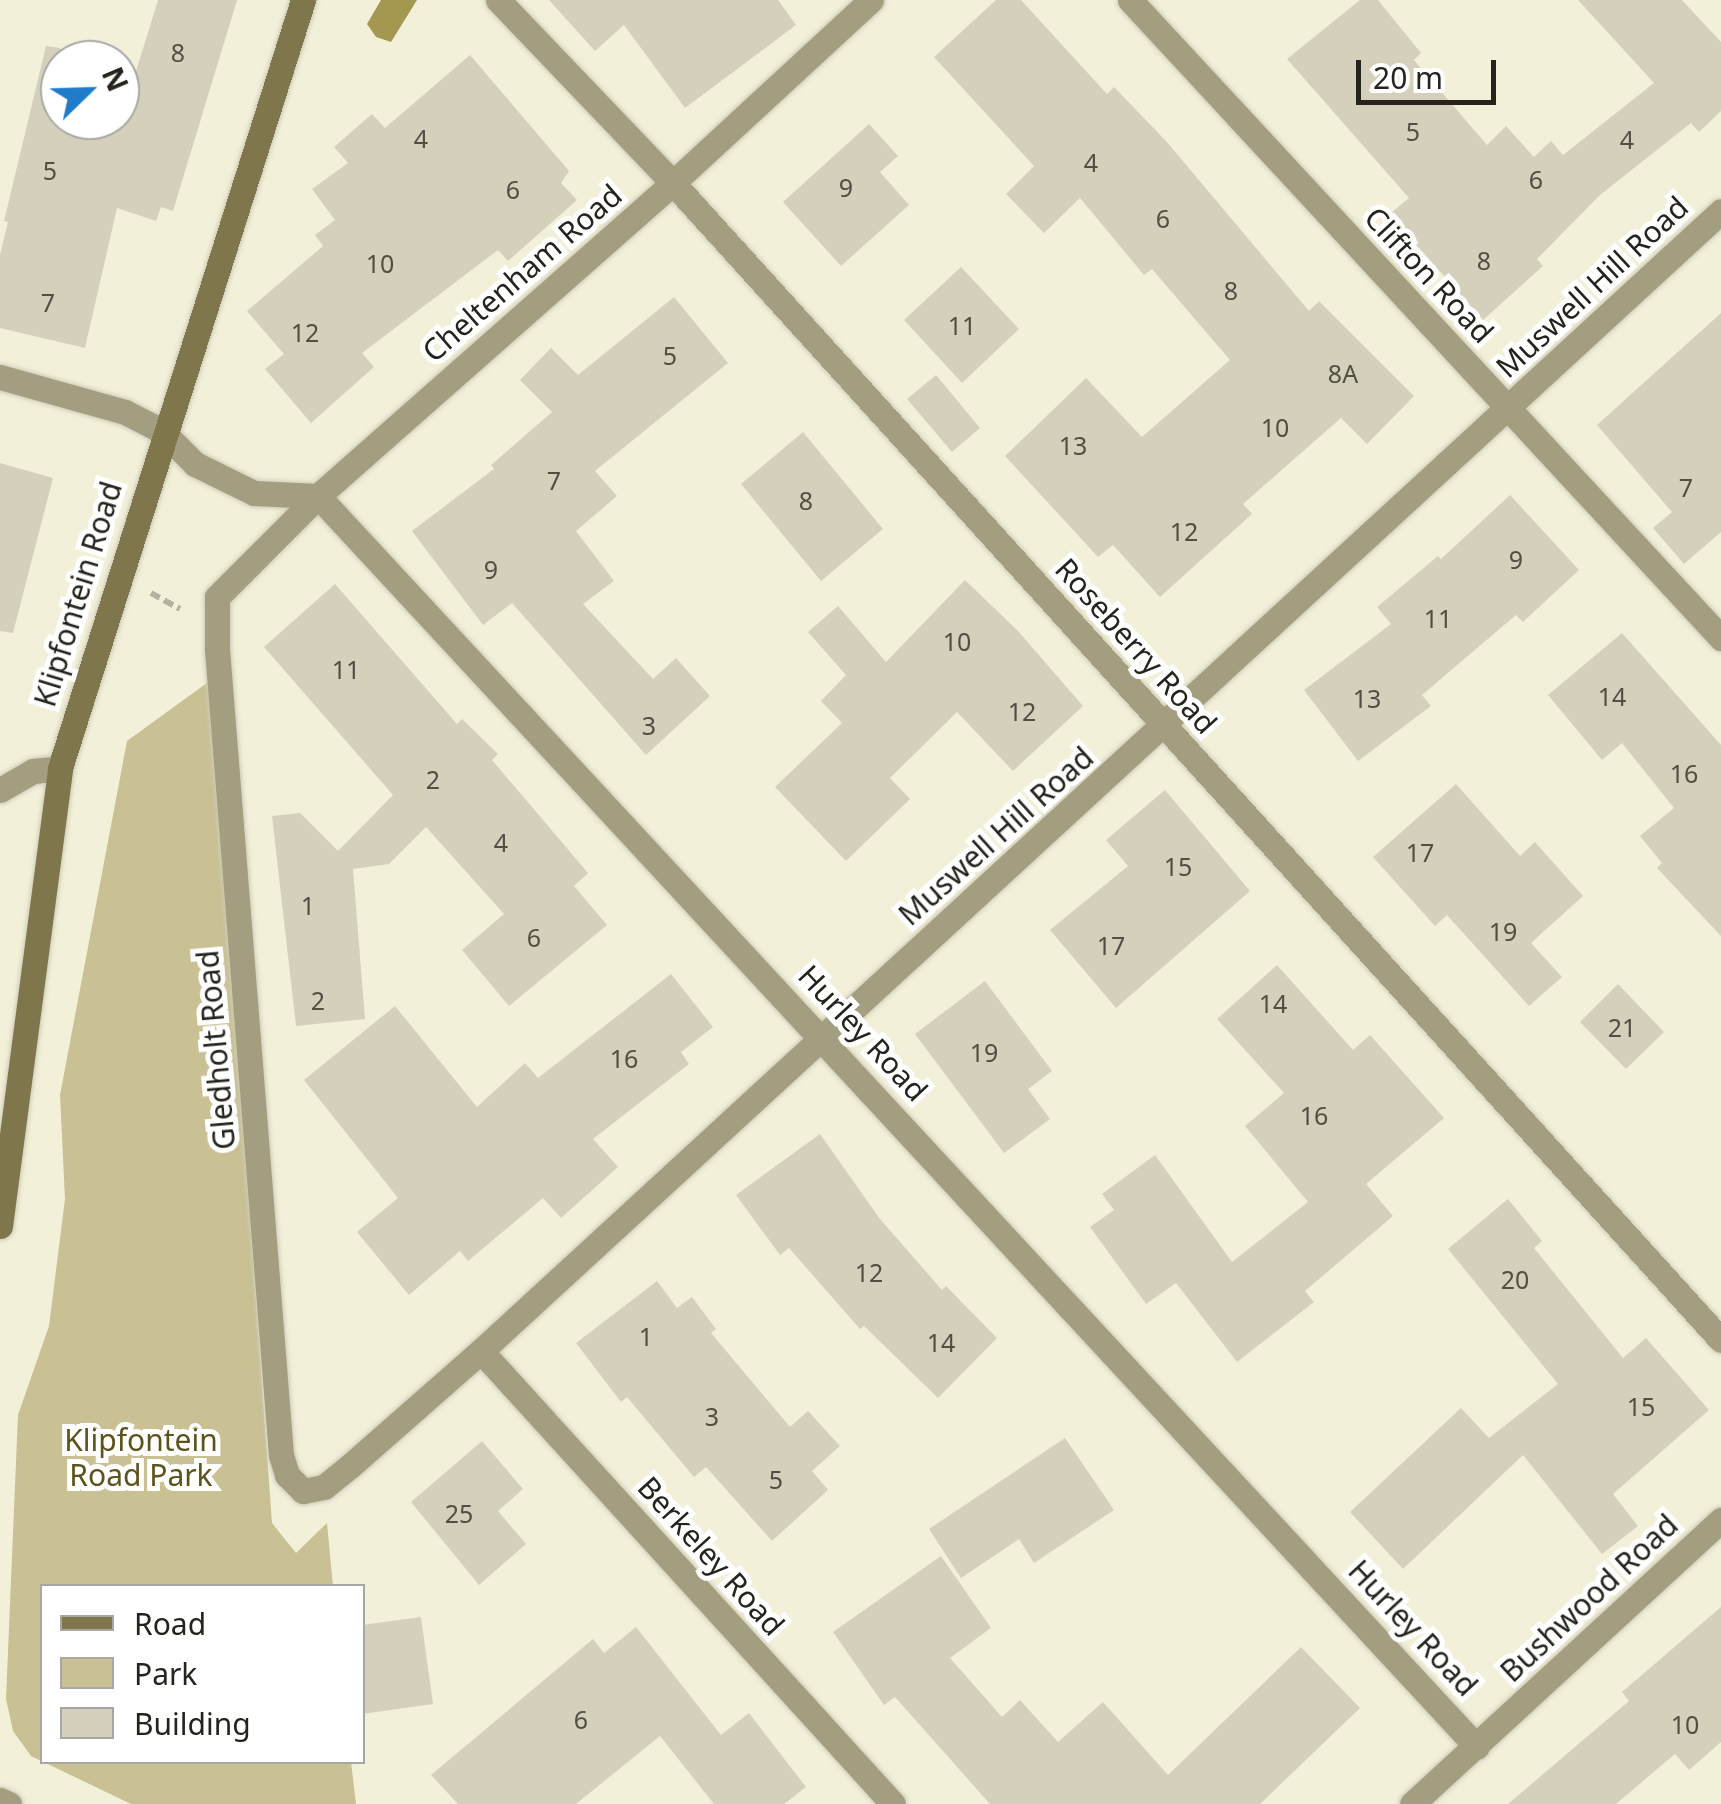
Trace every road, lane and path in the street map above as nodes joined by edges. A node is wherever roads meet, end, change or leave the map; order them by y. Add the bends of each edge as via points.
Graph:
1 (303, 0) edge
2 (498, 0) edge
3 (871, 0) edge
4 (1130, 0) edge
5 (673, 183) junction
6 (1721, 211) edge
7 (0, 378) edge
8 (1509, 409) junction
9 (162, 431) junction
10 (318, 496) junction
11 (150, 593) dead end
12 (217, 597) joint
13 (185, 611) dead end
14 (1721, 638) edge
15 (1164, 725) junction
16 (60, 768) junction
17 (0, 790) edge
18 (823, 1038) junction
19 (0, 1226) edge
20 (1721, 1340) edge
21 (481, 1351) junction
22 (303, 1490) joint
23 (1721, 1520) edge
24 (1477, 1746) junction
25 (0, 1800) edge
26 (9, 1804) edge
27 (893, 1804) edge
28 (1412, 1804) edge

1 - 9 main road, Klipfontein Road
2 - 5 street, Roseberry Road
3 - 5 street, Cheltenham Road
4 - 8 street, Clifton Road
5 - 10 street, Cheltenham Road
5 - 15 street, Roseberry Road
6 - 8 street, Muswell Hill Road
7 - 9 street via 125,412
8 - 14 street, Clifton Road
8 - 15 street, Muswell Hill Road
9 - 10 street via 195,464 254,493
9 - 16 main road, Klipfontein Road
10 - 12 street, Cheltenham Road
10 - 18 street, Hurley Road
11 - 13 path
12 - 22 street, Gledholt Road via 281,1456 287,1476
15 - 18 street, Muswell Hill Road
15 - 20 street, Roseberry Road
16 - 17 street via 33,771
16 - 19 main road, Klipfontein Road
18 - 21 street, Muswell Hill Road
18 - 24 street, Hurley Road
21 - 22 street, Muswell Hill Road via 337,1476
21 - 27 street, Berkeley Road
23 - 24 street, Bushwood Road
24 - 28 street, Bushwood Road
25 - 26 street

